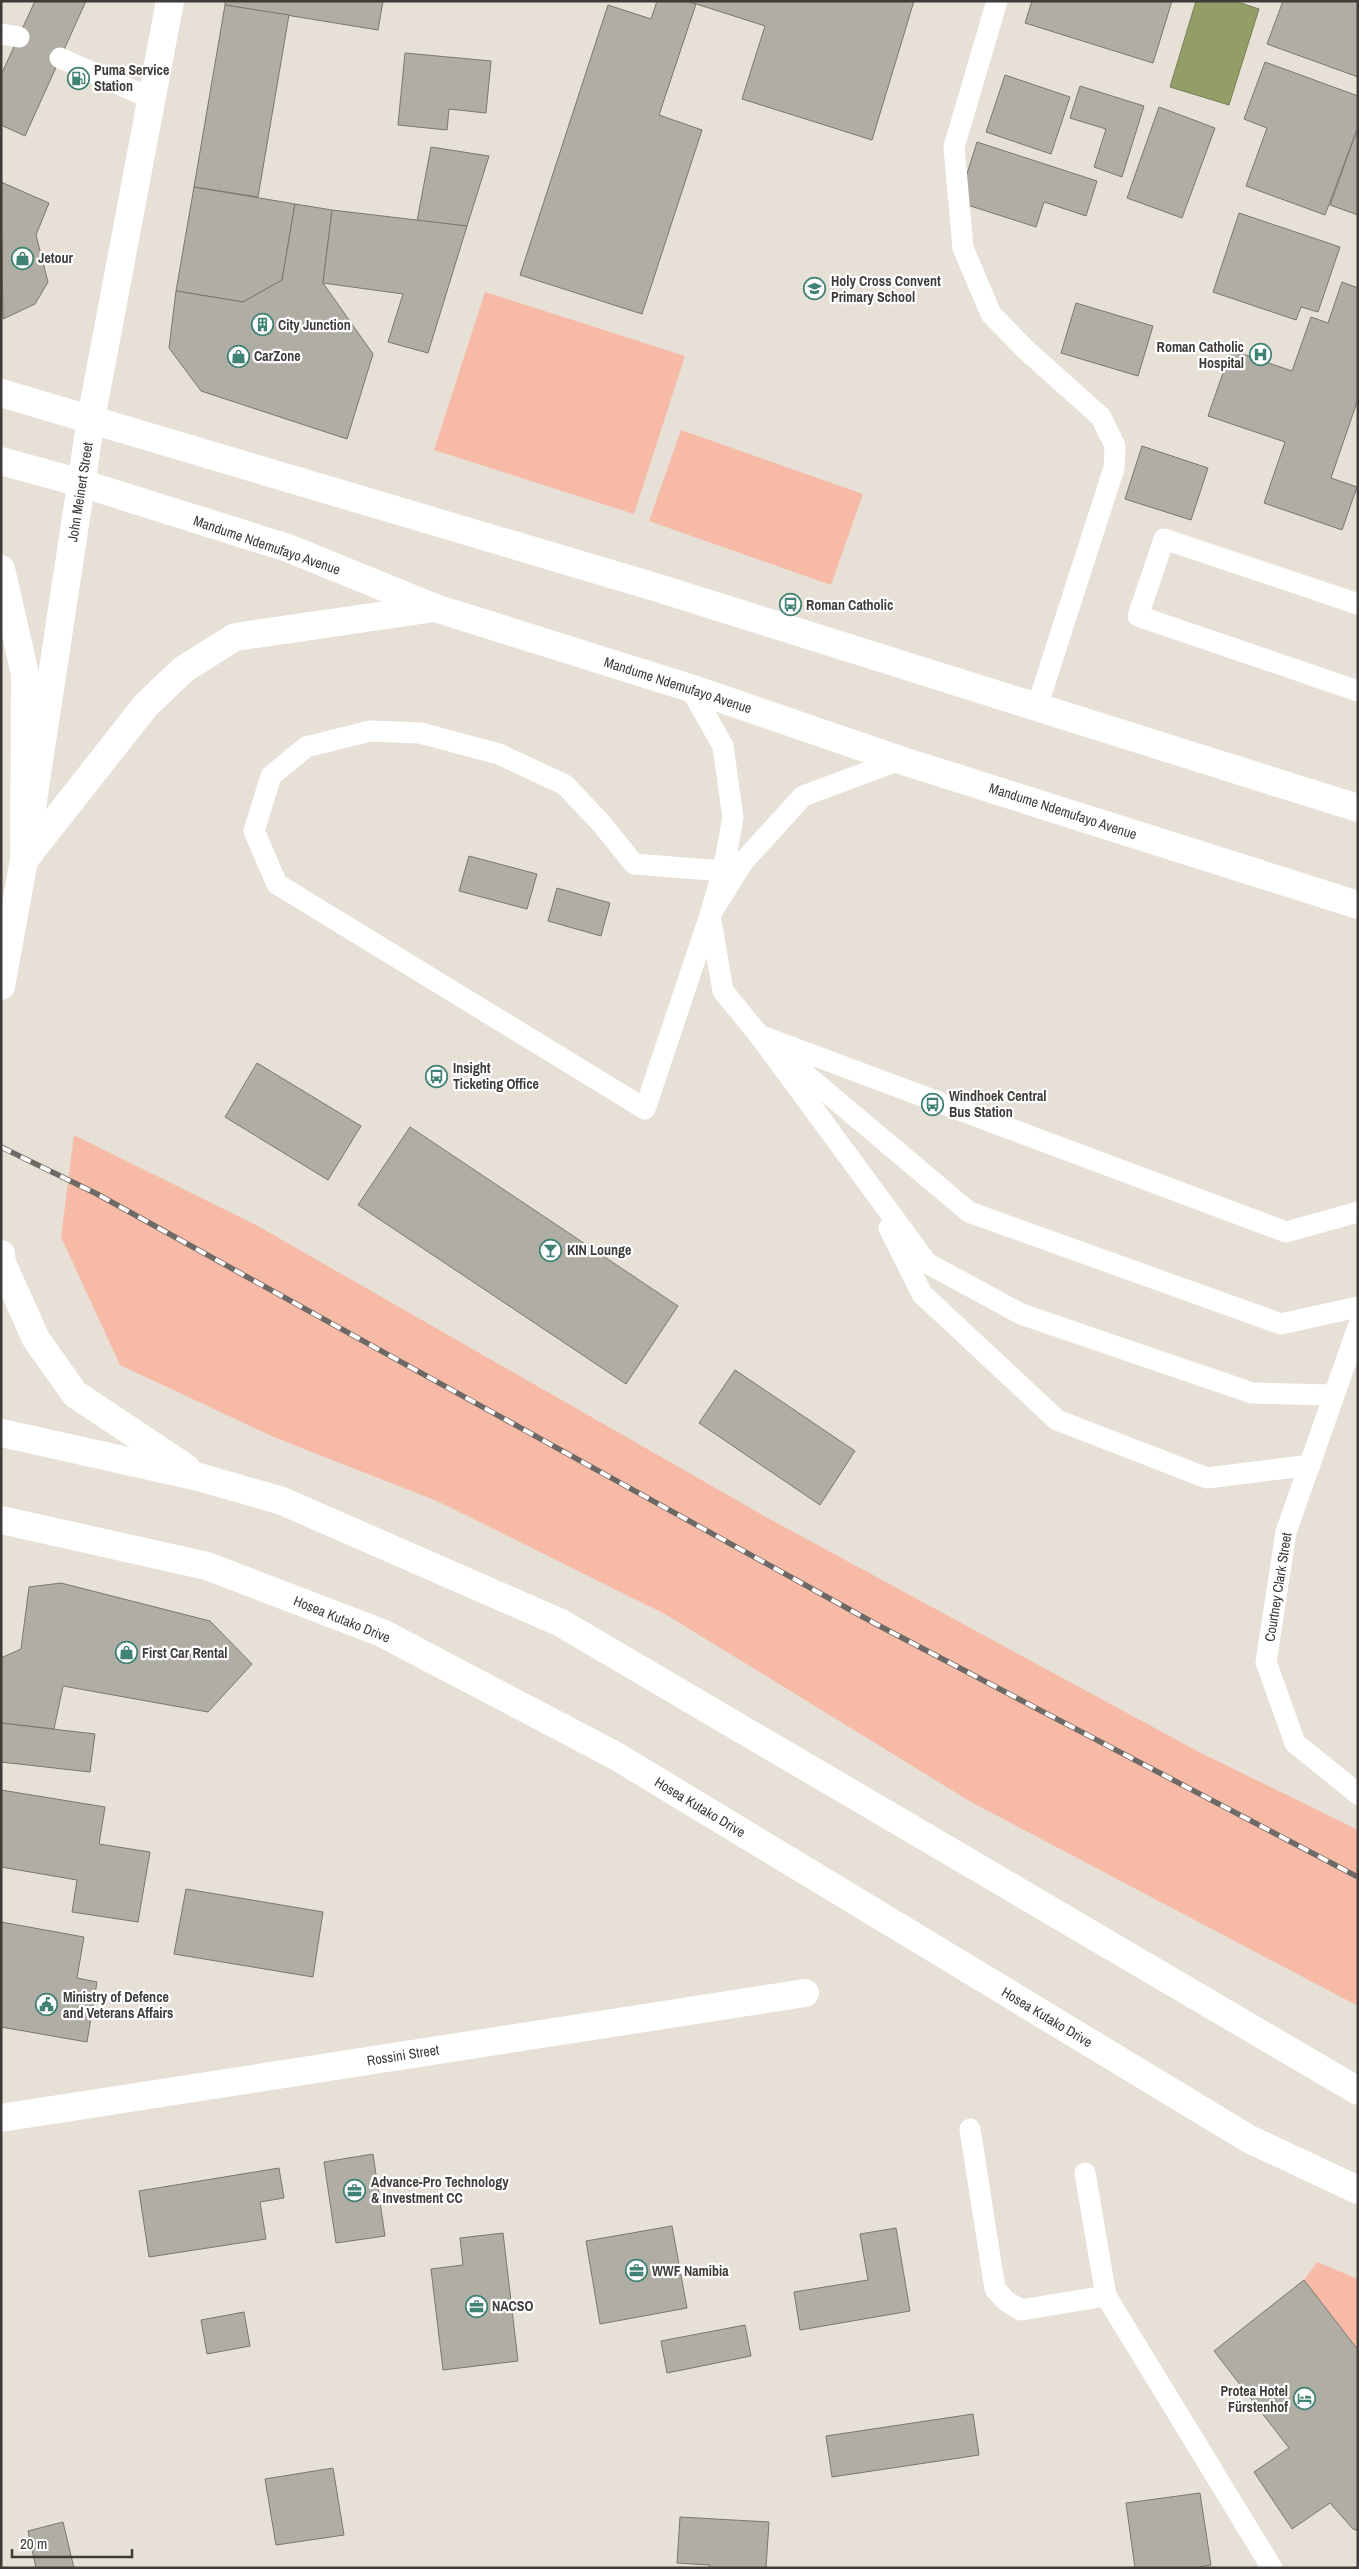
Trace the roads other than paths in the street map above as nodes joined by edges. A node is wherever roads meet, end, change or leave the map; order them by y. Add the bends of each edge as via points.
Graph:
1 (170, 1) edge
2 (997, 1) edge
3 (60, 58) dead end
4 (152, 99) junction
5 (1, 393) edge
6 (91, 419) junction
7 (1, 461) edge
8 (81, 483) junction
9 (1, 569) edge
10 (1358, 604) edge
11 (435, 608) junction
12 (690, 688) junction
13 (1358, 690) edge
14 (1037, 708) junction
15 (900, 760) junction
16 (1358, 808) edge
17 (24, 860) junction
18 (723, 871) junction
19 (1358, 905) edge
20 (710, 915) junction
21 (1, 986) edge
22 (759, 1035) junction
23 (864, 1177) junction
24 (1358, 1212) edge
25 (2, 1258) edge
26 (1358, 1307) edge
27 (1358, 1327) edge
28 (1334, 1395) junction
29 (1, 1434) edge
30 (1310, 1465) junction
31 (199, 1476) junction
32 (1, 1520) edge
33 (1358, 1794) edge
34 (805, 1993) dead end
35 (1358, 2090) edge
36 (1, 2118) edge
37 (970, 2129) dead end
38 (1085, 2173) dead end
39 (1358, 2190) edge
40 (1106, 2296) junction
41 (1272, 2568) edge

1 - 4 main road, John Meinert Street
2 - 14 lane via 954,147 963,248 991,314 1025,350 1101,417 1115,446 1114,468
3 - 4 lane
4 - 6 main road, John Meinert Street
5 - 6 main road
6 - 8 main road, John Meinert Street
6 - 14 main road via 655,587
7 - 8 main road, Mandume Ndemufayo Avenue
8 - 11 main road, Mandume Ndemufayo Avenue via 288,548
8 - 17 main road, John Meinert Street
9 - 17 main road via 25,674
10 - 13 lane via 1164,539 1138,616
11 - 12 main road, Mandume Ndemufayo Avenue
11 - 17 main road via 235,637 184,668 146,705
12 - 15 main road, Mandume Ndemufayo Avenue
12 - 18 lane via 723,746 733,818
14 - 16 main road
15 - 19 main road, Mandume Ndemufayo Avenue
15 - 20 lane via 803,796 744,862
17 - 21 main road, John Meinert Street
18 - 20 lane
18 - 20 lane via 634,864 565,785 499,754 420,733 370,730 306,747 271,776 254,831 277,884 644,1109
20 - 22 lane via 723,990
22 - 23 lane
22 - 24 lane via 1286,1232
22 - 26 lane via 969,1212 1281,1324
23 - 28 lane via 928,1263 1021,1314 1252,1393
23 - 30 lane via 922,1294 1057,1420 1207,1478
25 - 31 main road via 36,1339 75,1394
27 - 28 lane, Courtney Clark Street
28 - 30 lane, Courtney Clark Street
29 - 31 main road
30 - 33 lane, Courtney Clark Street via 1286,1532 1266,1662 1295,1743
31 - 35 main road via 282,1501 561,1623
32 - 39 main road, Hosea Kutako Drive via 207,1566 382,1633 616,1756 1249,2139
34 - 36 main road, Rossini Street
37 - 40 lane via 995,2289 1006,2302 1021,2310
38 - 40 lane
40 - 41 lane

